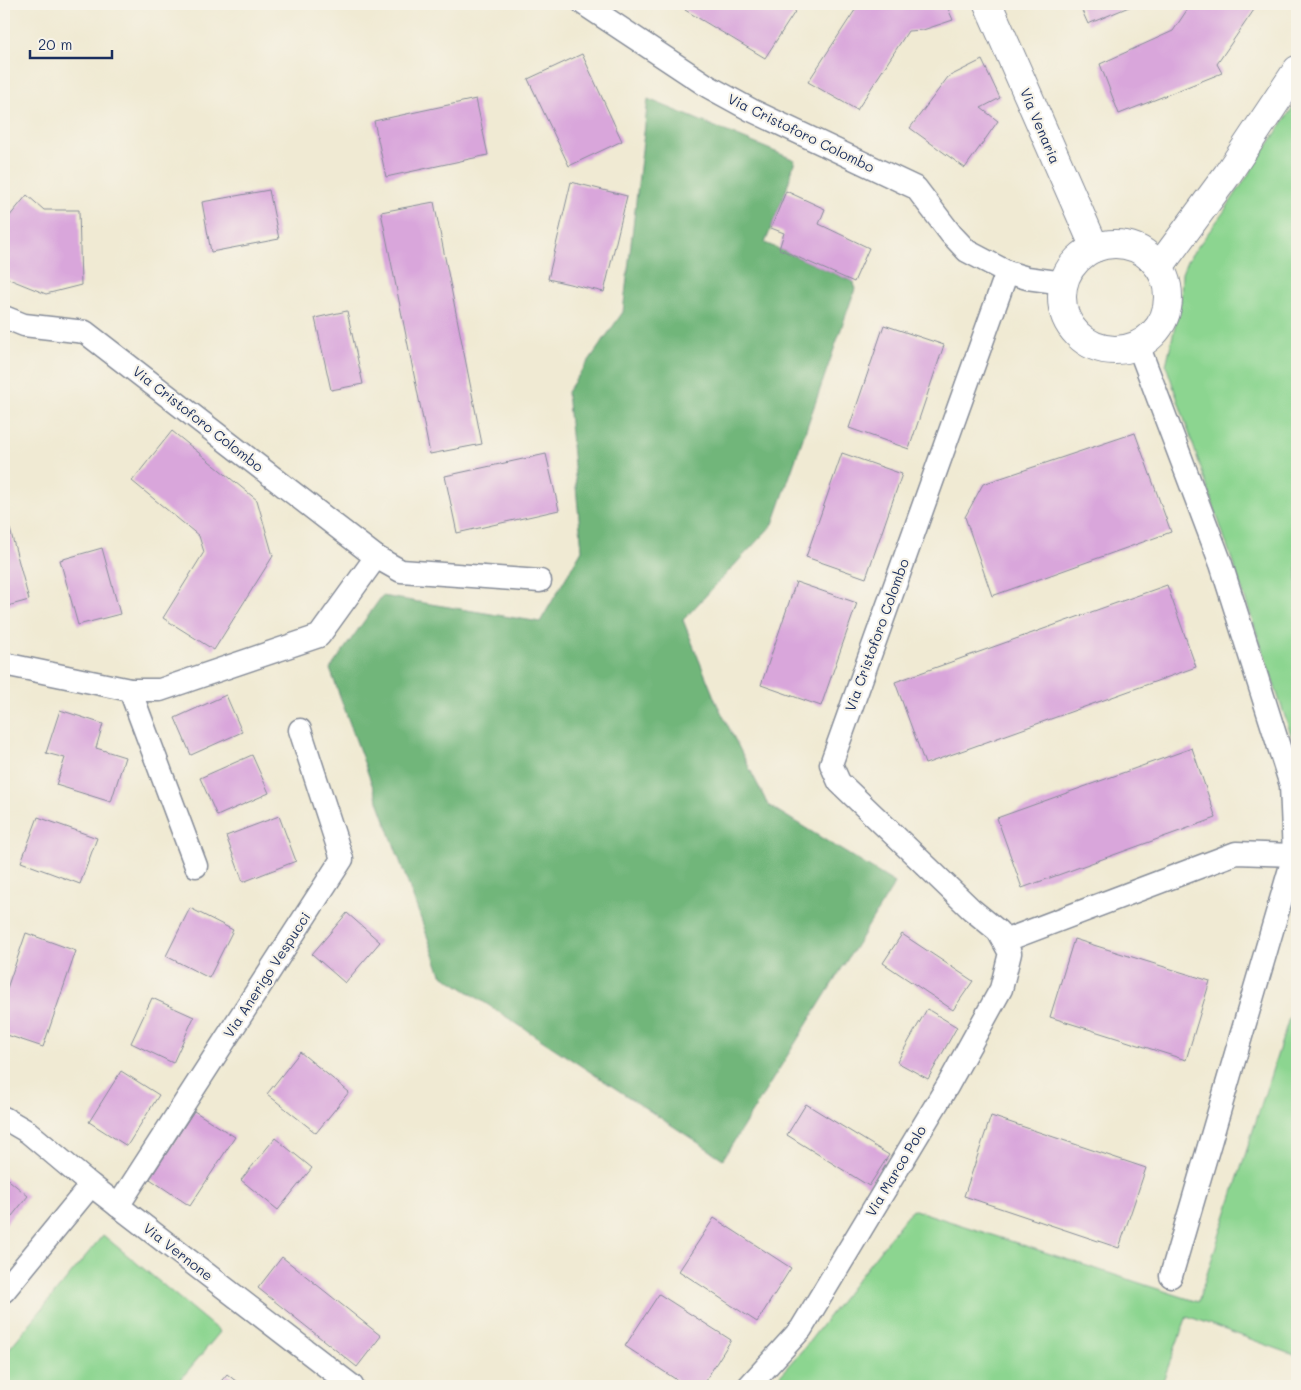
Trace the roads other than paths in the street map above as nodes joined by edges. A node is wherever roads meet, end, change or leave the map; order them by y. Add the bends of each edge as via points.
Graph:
1 (584, 4) edge
2 (988, 4) edge
3 (1297, 70) edge
4 (1095, 248) junction
5 (1159, 268) junction
6 (1007, 272) junction
7 (1064, 283) junction
8 (4, 317) edge
9 (1138, 345) junction
10 (376, 556) junction
11 (540, 581) dead end
12 (4, 664) edge
13 (130, 690) junction
14 (300, 730) dead end
15 (1294, 855) junction
16 (196, 866) dead end
17 (1004, 941) junction
18 (4, 1118) edge
19 (91, 1185) junction
20 (118, 1206) junction
21 (1171, 1276) dead end
22 (4, 1291) edge
23 (352, 1386) edge
24 (749, 1386) edge

1 - 6 street, Via Cristoforo Colombo via 709,87 916,188 967,251
2 - 4 street, Via Venaria
3 - 5 street via 1227,175
4 - 5 street via 1120,244 1130,246 1148,256
4 - 7 street via 1074,264
5 - 9 street via 1168,291 1166,311 1161,324
6 - 7 street, Via Cristoforo Colombo
6 - 17 street, Via Cristoforo Colombo via 831,764 839,782 998,931
7 - 9 street via 1062,303 1066,319 1078,335 1089,344 1107,350 1123,350
8 - 10 street, Via Cristoforo Colombo via 24,325 85,332
9 - 15 street via 1221,564 1291,784
10 - 11 street, Via Cristoforo Colombo via 401,571
10 - 13 street via 319,636 160,690
12 - 13 street
13 - 16 street
14 - 20 street, Via Anerigo Vespucci via 342,859
15 - 17 street via 1236,854
15 - 21 street
17 - 24 street, Via Marco Polo via 1010,953 1001,989 948,1085 800,1329
18 - 19 street, Via Vernone via 28,1132
19 - 20 street, Via Vernone
19 - 22 street
20 - 23 street, Via Vernone

